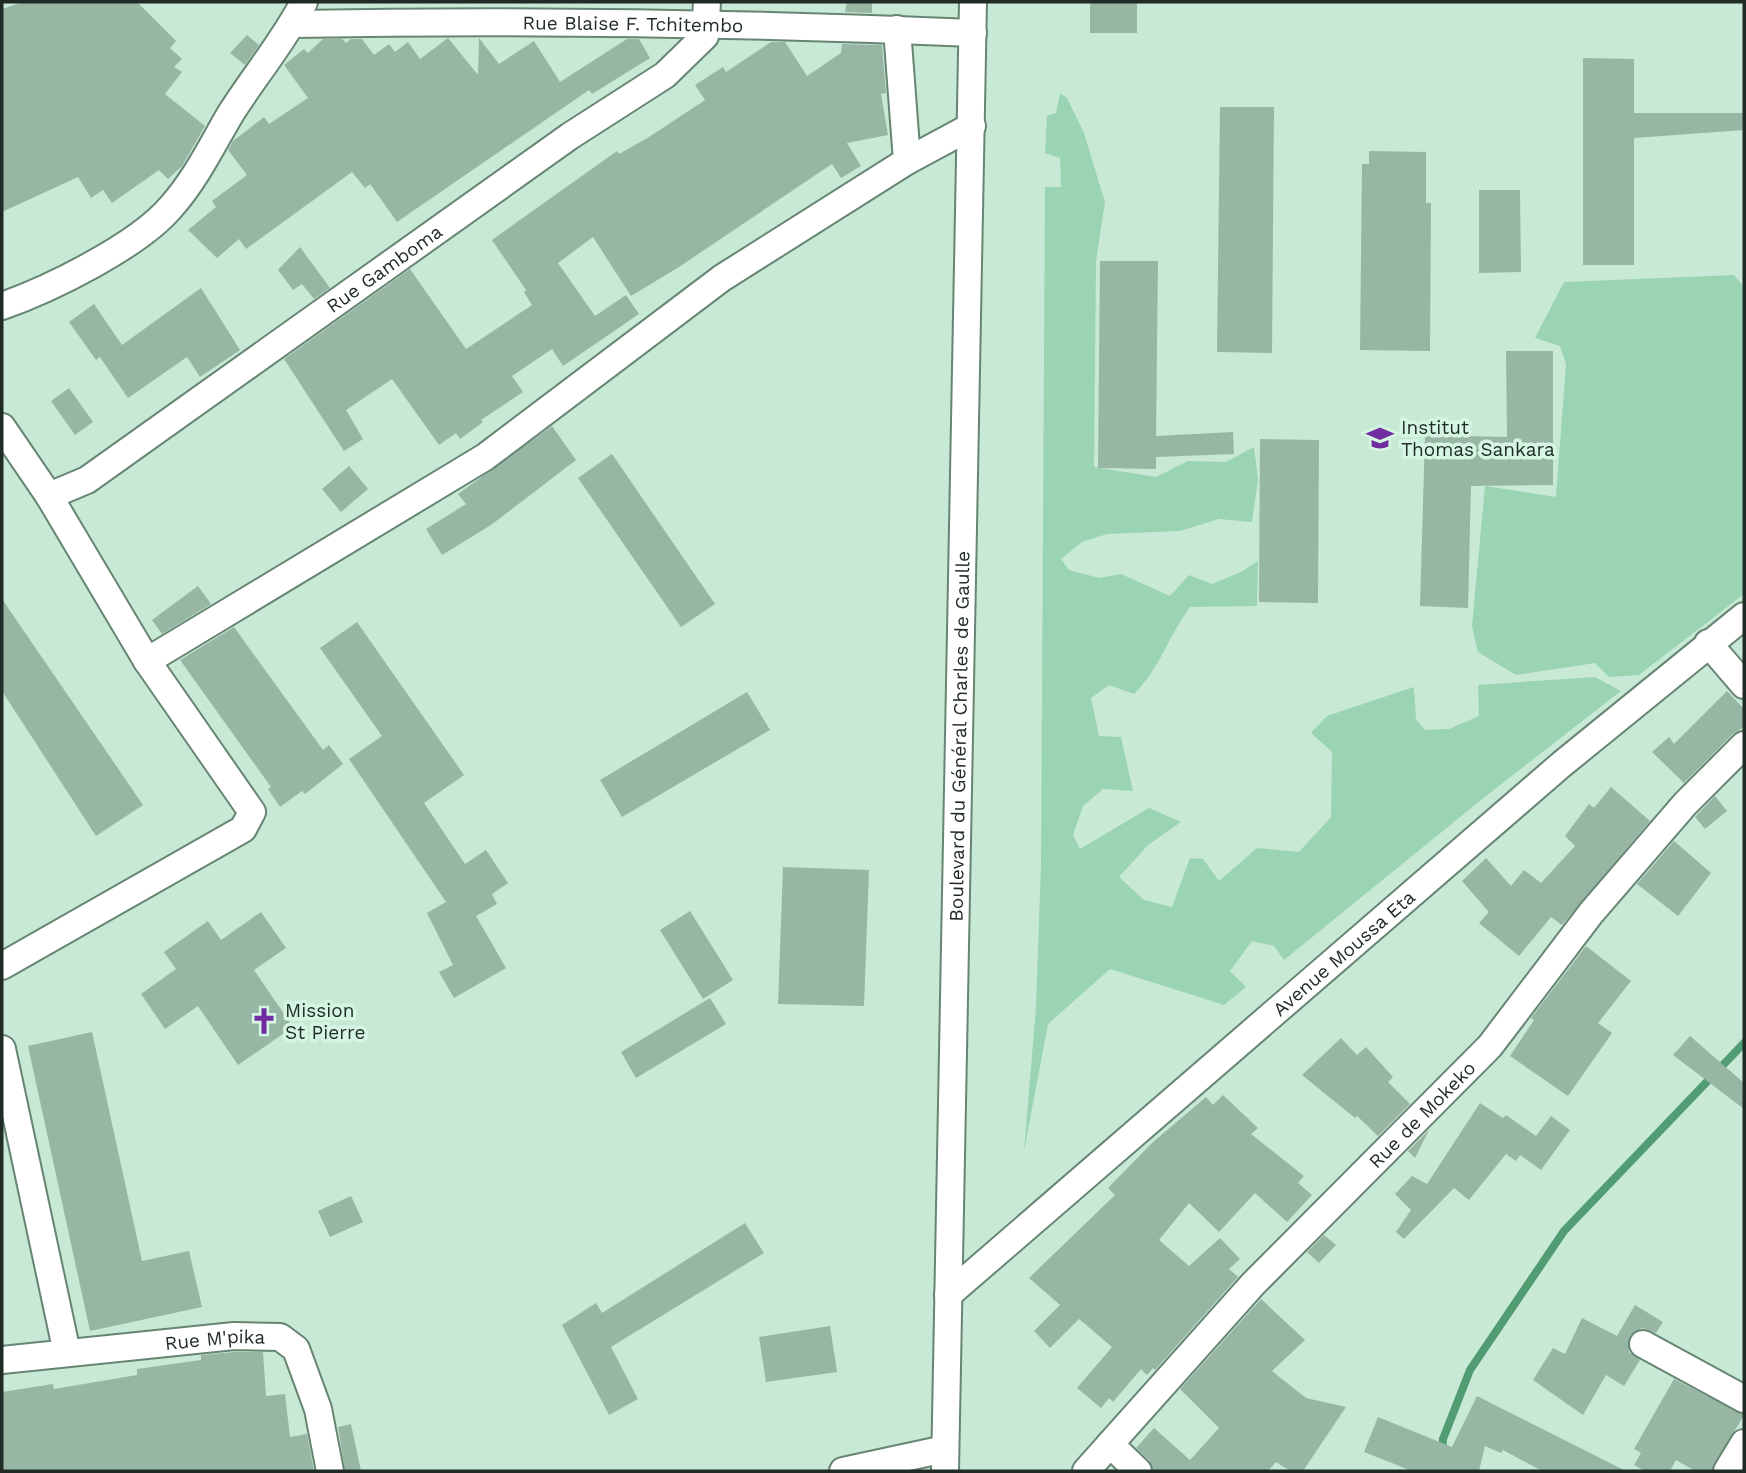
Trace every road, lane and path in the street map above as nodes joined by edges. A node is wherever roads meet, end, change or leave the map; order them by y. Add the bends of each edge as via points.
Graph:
1 (973, 2) edge
2 (510, 11) edge
3 (299, 13) edge
4 (707, 14) edge
5 (897, 29) junction
6 (973, 33) junction
7 (971, 125) junction
8 (906, 161) junction
9 (2, 306) edge
10 (2, 427) edge
11 (49, 496) junction
12 (1744, 616) edge
13 (1708, 643) junction
14 (147, 661) junction
15 (1744, 685) edge
16 (1744, 745) edge
17 (2, 966) edge
18 (2, 1049) edge
19 (948, 1295) junction
20 (1643, 1344) dead end
21 (67, 1353) junction
22 (2, 1360) edge
23 (1744, 1399) edge
24 (1744, 1443) edge
25 (1110, 1444) junction
26 (945, 1460) edge
27 (330, 1471) edge
28 (843, 1471) edge
29 (1086, 1471) edge
30 (1138, 1471) edge
31 (1727, 1471) edge

1 - 6 street, Boulevard du Général Charles de Gaulle
2 - 3 street, Rue Blaise F. Tchitembo
2 - 4 street, Rue Blaise F. Tchitembo
3 - 9 street via 171,208 149,229 94,262
4 - 5 street, Rue Blaise F. Tchitembo via 745,23
4 - 11 street, Rue Gamboma via 705,36 665,75 570,136 87,480
5 - 6 street, Rue Blaise F. Tchitembo
5 - 8 street
6 - 7 street, Boulevard du Général Charles de Gaulle
7 - 8 street
7 - 19 street, Boulevard du Général Charles de Gaulle
8 - 14 street via 722,278 485,457
10 - 11 street
11 - 14 street
12 - 13 street, Avenue Moussa Eta
13 - 15 street
13 - 19 street, Avenue Moussa Eta
14 - 17 street via 252,812 243,829
16 - 25 street, Rue de Mokeko via 1685,804 1591,914 1490,1046 1253,1284
18 - 21 street
19 - 26 street, Boulevard du Général Charles de Gaulle
20 - 23 street
21 - 22 street, Rue M'pika
21 - 27 street, Rue M'pika via 234,1336 279,1337 296,1349 318,1409
24 - 31 street
25 - 29 street, Rue de Mokeko
25 - 30 street
26 - 28 street

